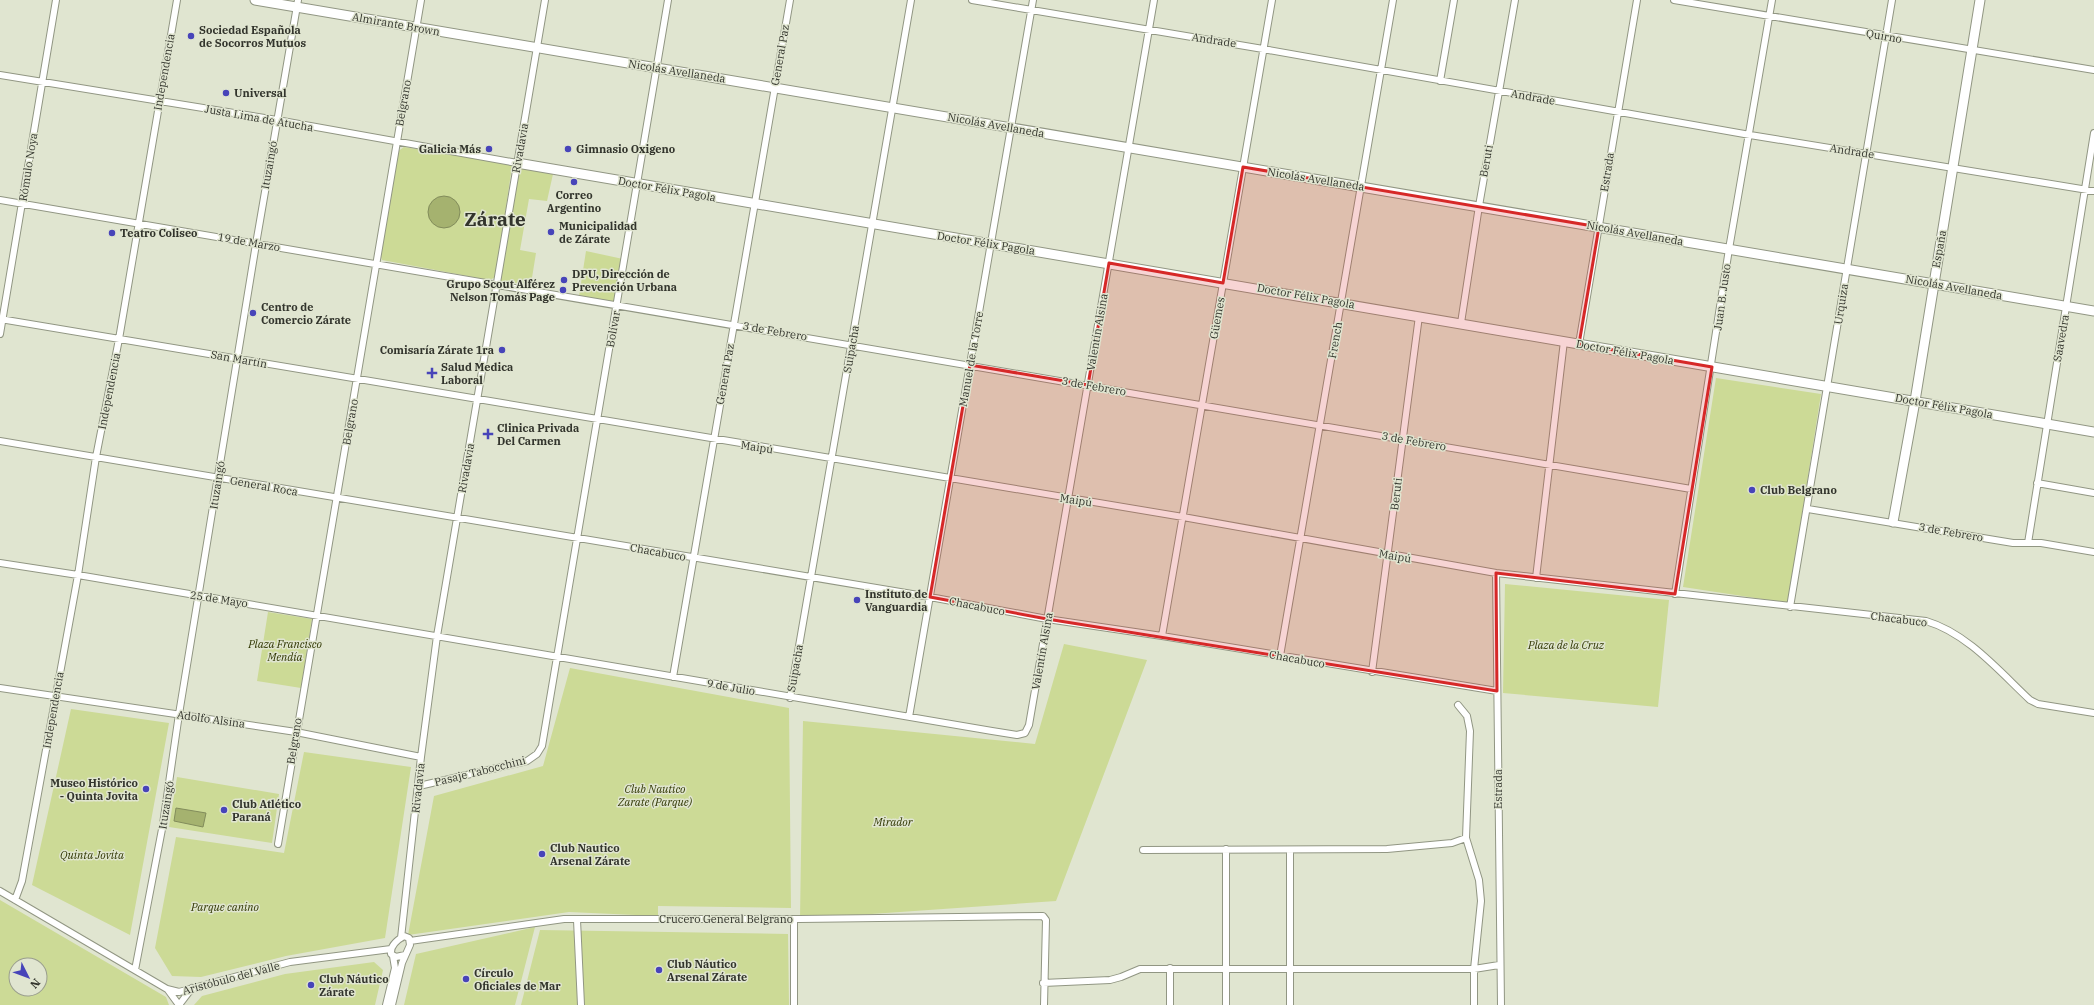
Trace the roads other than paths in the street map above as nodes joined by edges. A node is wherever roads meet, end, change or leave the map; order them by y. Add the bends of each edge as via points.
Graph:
1 (56, 0) edge
2 (177, 0) edge
3 (256, 0) edge
4 (421, 0) edge
5 (545, 0) edge
6 (668, 0) edge
7 (790, 0) edge
8 (910, 0) edge
9 (972, 0) edge
10 (1033, 0) edge
11 (1154, 0) edge
12 (1272, 0) edge
13 (1393, 0) edge
14 (1454, 0) edge
15 (1515, 0) edge
16 (1637, 0) edge
17 (1674, 0) edge
18 (1772, 0) edge
19 (1892, 0) edge
20 (1980, 0) edge
21 (298, 4) edge
22 (1031, 10) junction
23 (1770, 16) junction
24 (416, 28) junction
25 (1149, 30) junction
26 (1886, 36) junction
27 (537, 48) junction
28 (1263, 49) junction
29 (1972, 50) junction
30 (657, 68) junction
31 (1381, 70) junction
32 (2094, 70) edge
33 (0, 75) edge
34 (1440, 81) junction
35 (41, 83) junction
36 (774, 87) junction
37 (1498, 91) junction
38 (159, 102) junction
39 (892, 108) junction
40 (1617, 112) junction
41 (277, 120) junction
42 (1011, 128) junction
43 (2094, 133) edge
44 (1750, 135) junction
45 (396, 142) junction
46 (1129, 148) junction
47 (1866, 153) junction
48 (517, 163) junction
49 (1243, 167) junction
50 (1954, 167) junction
51 (638, 184) junction
52 (1361, 187) junction
53 (2084, 189) junction
54 (2094, 191) edge
55 (0, 200) edge
56 (22, 204) junction
57 (754, 204) junction
58 (1478, 206) junction
59 (139, 223) junction
60 (872, 224) junction
61 (1598, 227) junction
62 (256, 244) junction
63 (991, 244) junction
64 (1729, 249) junction
65 (1109, 263) junction
66 (376, 264) junction
67 (1846, 269) junction
68 (1223, 283) junction
69 (1933, 283) junction
70 (498, 284) junction
71 (1342, 302) junction
72 (617, 304) junction
73 (2066, 307) junction
74 (2094, 311) edge
75 (1419, 316) junction
76 (1, 319) edge
77 (1461, 323) junction
78 (734, 324) junction
79 (0, 334) edge
80 (119, 339) junction
81 (1564, 341) junction
82 (1579, 344) junction
83 (852, 345) junction
84 (237, 359) junction
85 (970, 365) junction
86 (1712, 367) junction
87 (357, 379) junction
88 (1088, 385) junction
89 (1828, 387) junction
90 (478, 400) junction
91 (1915, 401) junction
92 (1202, 405) junction
93 (597, 420) junction
94 (2046, 424) junction
95 (1319, 425) junction
96 (2094, 432) edge
97 (1402, 439) junction
98 (714, 440) junction
99 (0, 441) edge
100 (96, 457) junction
101 (832, 459) junction
102 (1550, 464) junction
103 (218, 478) junction
104 (950, 479) junction
105 (2037, 483) junction
106 (1691, 488) junction
107 (2094, 493) edge
108 (337, 498) junction
109 (1068, 499) junction
110 (1808, 509) junction
111 (1183, 517) junction
112 (457, 519) junction
113 (1893, 522) junction
114 (577, 537) junction
115 (1300, 538) junction
116 (2028, 543) junction
117 (2094, 552) edge
118 (1389, 555) junction
119 (694, 559) junction
120 (0, 563) edge
121 (1496, 573) junction
122 (78, 575) junction
123 (811, 578) junction
124 (1536, 578) junction
125 (1675, 594) junction
126 (199, 596) junction
127 (930, 597) junction
128 (1790, 607) junction
129 (317, 615) junction
130 (1047, 619) junction
131 (437, 636) junction
132 (1162, 636) junction
133 (1280, 656) junction
134 (556, 657) junction
135 (1372, 672) junction
136 (673, 677) junction
137 (0, 688) edge
138 (1497, 691) junction
139 (54, 696) junction
140 (790, 698) junction
141 (1458, 705) dead end
142 (2094, 712) edge
143 (179, 714) junction
144 (909, 717) junction
145 (296, 732) junction
146 (1025, 733) joint
147 (421, 757) junction
148 (419, 786) junction
149 (1466, 838) junction
150 (278, 844) dead end
151 (1226, 849) junction
152 (1143, 850) dead end
153 (1290, 850) junction
154 (0, 891) edge
155 (15, 900) junction
156 (794, 919) junction
157 (577, 920) junction
158 (401, 938) junction
159 (410, 941) junction
160 (391, 949) junction
161 (405, 955) junction
162 (393, 956) junction
163 (1499, 965) junction
164 (1170, 968) junction
165 (1290, 968) junction
166 (1225, 969) junction
167 (1474, 969) junction
168 (135, 970) junction
169 (1044, 983) junction
170 (192, 988) junction
171 (167, 989) junction
172 (179, 1005) edge
173 (386, 1005) edge
174 (392, 1005) edge
175 (582, 1005) edge
176 (794, 1005) edge
177 (1044, 1005) edge
178 (1170, 1005) edge
179 (1226, 1005) edge
180 (1290, 1005) edge
181 (1474, 1005) edge
182 (1501, 1005) edge

1 - 35 street, Rómulo Noya
2 - 38 street, Independencia
3 - 21 street, Almirante Brown
4 - 24 street, Belgrano
5 - 27 street, Rivadavia
6 - 30 street, Bolívar
7 - 36 street, General Paz
8 - 39 street, Suipacha
9 - 22 street, Andrade
10 - 22 street, Manuel de la Torre
11 - 25 street, Valentín Alsina
12 - 28 street, Güemes
13 - 31 street, French
14 - 34 street
15 - 37 street, Beruti
16 - 40 street, Estrada
17 - 23 street, Quirno
18 - 23 street, Juan B. Justo
19 - 26 street, Urquiza
20 - 29 street, España
21 - 24 street, Almirante Brown
21 - 41 street, Ituzaingó
22 - 25 street, Andrade
22 - 42 street, Manuel de la Torre
23 - 26 street, Quirno
23 - 44 street, Juan B. Justo
24 - 27 street, Almirante Brown
24 - 45 street, Belgrano
25 - 28 street, Andrade
25 - 46 street, Valentín Alsina
26 - 29 street, Quirno
26 - 47 street, Urquiza
27 - 30 street, Nicolás Avellaneda
27 - 48 street, Rivadavia
28 - 31 street, Andrade
28 - 49 street, Güemes
29 - 32 street, Quirno
29 - 50 street, España
30 - 36 street, Nicolás Avellaneda
30 - 51 street, Bolívar
31 - 34 street, Andrade
31 - 52 street, French
33 - 35 street, Justa Lima de Atucha
34 - 37 street, Andrade
35 - 38 street, Justa Lima de Atucha
35 - 56 street, Rómulo Noya
36 - 39 street, Nicolás Avellaneda
36 - 57 street, General Paz
37 - 40 street, Andrade
37 - 58 street, Beruti
38 - 41 street, Justa Lima de Atucha
38 - 59 street, Independencia
39 - 42 street, Nicolás Avellaneda
39 - 60 street, Suipacha
40 - 44 street, Andrade
40 - 61 street, Estrada
41 - 45 street, Justa Lima de Atucha
41 - 62 street, Ituzaingó
42 - 46 street, Nicolás Avellaneda
42 - 63 street, Manuel de la Torre
43 - 53 street, Saavedra
44 - 47 street, Andrade
44 - 64 street, Juan B. Justo
45 - 48 street, Justa Lima de Atucha
45 - 66 street, Belgrano
46 - 49 street, Nicolás Avellaneda
46 - 65 street, Valentín Alsina
47 - 50 street, Andrade
47 - 67 street, Urquiza
48 - 51 street, Doctor Félix Pagola
48 - 70 street, Rivadavia
49 - 52 street, Nicolás Avellaneda
49 - 68 street, Güemes
50 - 53 street, Andrade
50 - 69 street, España
51 - 57 street, Doctor Félix Pagola
51 - 72 street, Bolívar
52 - 58 street, Nicolás Avellaneda
52 - 71 street, French
53 - 54 street, Andrade
53 - 73 street, Saavedra
55 - 56 street, 19 de Marzo
56 - 59 street, 19 de Marzo
56 - 76 street, Rómulo Noya
57 - 60 street, Doctor Félix Pagola
57 - 78 street, General Paz
58 - 61 street, Nicolás Avellaneda
58 - 77 street, Beruti
59 - 62 street, 19 de Marzo
59 - 80 street, Independencia
60 - 63 street, Doctor Félix Pagola
60 - 83 street, Suipacha
61 - 64 street, Nicolás Avellaneda
61 - 82 street, Estrada
62 - 66 street, 19 de Marzo
62 - 84 street, Ituzaingó
63 - 65 street, Doctor Félix Pagola
63 - 85 street, Manuel de la Torre
64 - 67 street, Nicolás Avellaneda
64 - 86 street, Juan B. Justo
65 - 68 street, Doctor Félix Pagola
65 - 88 street, Valentín Alsina
66 - 70 street, 19 de Marzo
66 - 87 street, Belgrano
67 - 69 street, Nicolás Avellaneda
67 - 89 street, Urquiza
68 - 71 street, Doctor Félix Pagola
68 - 92 street, Güemes
69 - 73 street, Nicolás Avellaneda
69 - 91 street, España
70 - 72 street, 3 de Febrero
70 - 90 street, Rivadavia
71 - 75 street, Doctor Félix Pagola
71 - 95 street, French
72 - 78 street, 3 de Febrero
72 - 93 street, Bolívar
73 - 74 street, Nicolás Avellaneda
73 - 94 street, Saavedra
75 - 77 street, Doctor Félix Pagola
75 - 97 street, Beruti
76 - 79 street, Rómulo Noya
76 - 80 street, San Martín
77 - 81 street, Doctor Félix Pagola
78 - 83 street, 3 de Febrero
78 - 98 street, General Paz
80 - 84 street, San Martín
80 - 100 street, Independencia
81 - 82 street, Doctor Félix Pagola
81 - 102 street
82 - 86 street, Doctor Félix Pagola
83 - 85 street, 3 de Febrero
83 - 101 street, Suipacha
84 - 87 street, San Martín
84 - 103 street, Ituzaingó
85 - 88 street, 3 de Febrero
85 - 104 street, Manuel de la Torre
86 - 89 street, Doctor Félix Pagola
86 - 106 street, Juan B. Justo
87 - 90 street, San Martín
87 - 108 street, Belgrano
88 - 92 street, 3 de Febrero
88 - 109 street, Valentín Alsina
89 - 91 street, Doctor Félix Pagola
89 - 110 street, Urquiza
90 - 93 street, Maipú
90 - 112 street, Rivadavia
91 - 94 street, Doctor Félix Pagola
91 - 113 street, España
92 - 95 street, 3 de Febrero
92 - 111 street, Güemes
93 - 98 street, Maipú
93 - 114 street, Bolívar
94 - 96 street, Doctor Félix Pagola
94 - 105 street, Saavedra
95 - 97 street, 3 de Febrero
95 - 115 street, French
97 - 102 street, 3 de Febrero
97 - 118 street, Beruti
98 - 101 street, Maipú
98 - 119 street, General Paz
99 - 100 street, General Roca
100 - 103 street, General Roca
100 - 122 street, Independencia
101 - 104 street, Maipú
101 - 123 street, Suipacha
102 - 106 street, 3 de Febrero
102 - 124 street
103 - 108 street, General Roca
103 - 126 street, Ituzaingó
104 - 109 street, Maipú
104 - 127 street, Manuel de la Torre
105 - 107 street
105 - 116 street, Saavedra
106 - 125 street, Juan B. Justo
108 - 112 street, General Roca
108 - 129 street, Belgrano
109 - 111 street, Maipú
109 - 130 street, Valentín Alsina
110 - 113 street, 3 de Febrero
110 - 128 street, Urquiza
111 - 115 street, Maipú
111 - 132 street, Güemes
112 - 114 street, Chacabuco
112 - 131 street, Rivadavia
113 - 116 street, 3 de Febrero via 2013,544
114 - 119 street, Chacabuco
114 - 134 street, Bolívar
115 - 118 street, Maipú
115 - 133 street, French
116 - 117 street, 3 de Febrero
118 - 121 street, Maipú
118 - 135 street, Beruti
119 - 123 street, Chacabuco
119 - 136 street, General Paz
120 - 122 street, 25 de Mayo
121 - 124 street, Maipú
121 - 138 street, Estrada
122 - 126 street, 25 de Mayo
122 - 139 street, Independencia
123 - 127 street, Chacabuco
123 - 140 street, Suipacha
124 - 125 street, Maipú
125 - 128 street, Chacabuco
126 - 129 street, 25 de Mayo
126 - 143 street, Ituzaingó
127 - 130 street, Chacabuco
127 - 144 street, Manuel de la Torre
128 - 142 street, Chacabuco via 1937,624 1959,637 2034,702 2047,707
129 - 131 street, 25 de Mayo
129 - 145 street, Belgrano
130 - 132 street, Chacabuco
130 - 146 street, Valentín Alsina via 1029,725
131 - 134 street, 9 de Julio
131 - 147 street, Rivadavia
132 - 133 street, Chacabuco
133 - 135 street, Chacabuco
134 - 136 street, 9 de Julio
134 - 148 street, Pasaje Tabocchini via 542,746 536,754 527,761
135 - 138 street, Chacabuco
136 - 140 street, 9 de Julio
137 - 139 street, Adolfo Alsina
138 - 163 street, Estrada
139 - 143 street, Adolfo Alsina
139 - 155 street, Independencia via 22,881
140 - 144 street, 9 de Julio
141 - 149 street via 1467,716 1470,731
143 - 145 street, Adolfo Alsina
143 - 168 street, Ituzaingó via 164,824
144 - 146 street, 9 de Julio via 992,731
145 - 147 street, Adolfo Alsina
145 - 150 street, Belgrano
147 - 148 street, Rivadavia
148 - 158 street, Rivadavia
149 - 153 street via 1452,843 1415,847
149 - 167 street via 1479,880 1480,902
151 - 152 street
151 - 153 street
151 - 166 street
153 - 165 street
154 - 155 street, Aristóbulo del Valle
155 - 168 street, Aristóbulo del Valle
156 - 157 street, Crucero General Belgrano
156 - 169 street, Crucero General Belgrano via 1043,916 1046,920
156 - 176 street
157 - 159 street, Crucero General Belgrano via 550,921
157 - 175 street
158 - 159 street via 406,936
158 - 160 street
159 - 161 street
160 - 162 street
160 - 170 street, Aristóbulo del Valle via 290,962
161 - 162 street
161 - 174 street
162 - 173 street via 395,968
163 - 167 street
163 - 182 street, Estrada
164 - 166 street
164 - 169 street via 1140,969 1110,980
164 - 178 street
165 - 166 street
165 - 167 street
165 - 180 street
166 - 179 street
167 - 181 street
168 - 171 street, Aristóbulo del Valle
169 - 177 street
170 - 171 street, Aristóbulo del Valle via 179,992
170 - 172 street
171 - 172 street

